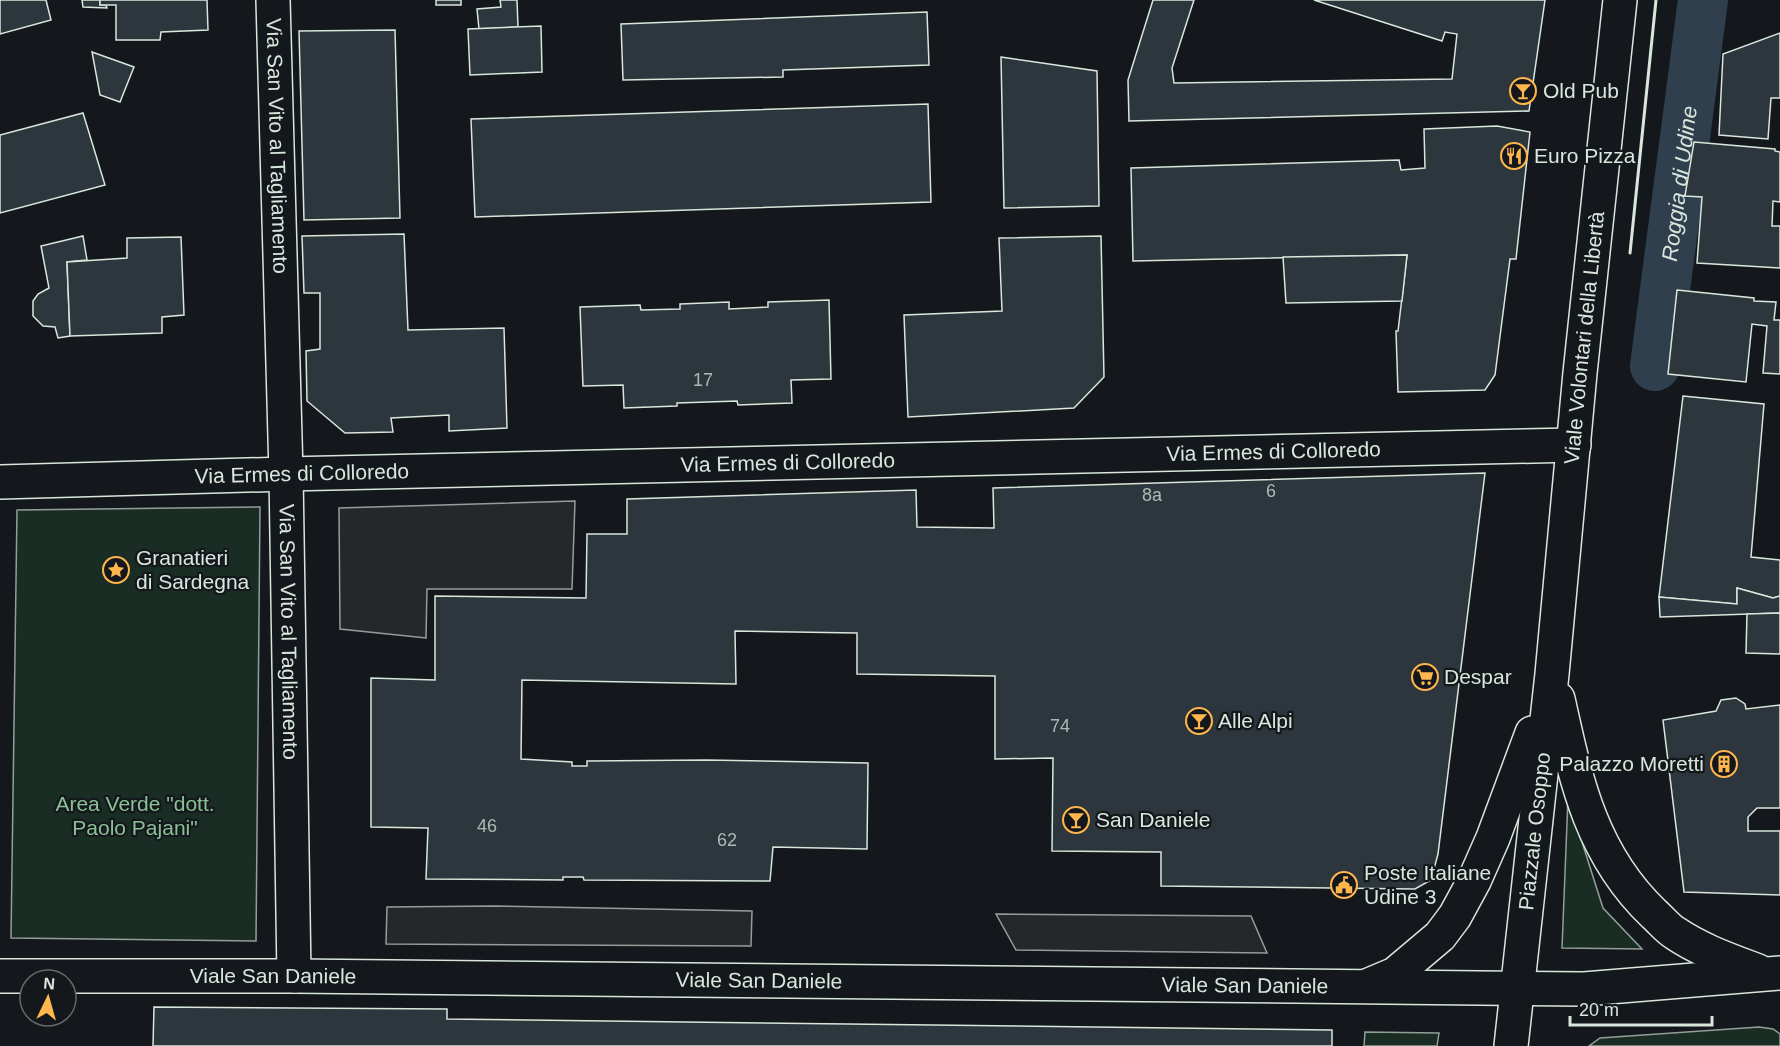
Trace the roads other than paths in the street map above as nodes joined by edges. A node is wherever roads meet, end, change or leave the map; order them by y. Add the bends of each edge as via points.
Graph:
1 (273, 0) edge
2 (1620, 0) edge
3 (1574, 445) junction
4 (286, 474) junction
5 (0, 482) edge
6 (1552, 674) junction
7 (0, 976) edge
8 (294, 976) junction
9 (1776, 976) edge
10 (1367, 986) junction
11 (1517, 987) junction
12 (1511, 1046) edge

1 - 4 main road, Via San Vito al Tagliamento
2 - 3 main road, Viale Volontari della Libertà
3 - 4 main road, Via Ermes di Colloredo
3 - 6 main road, Viale Volontari della Libertà
4 - 5 main road, Via Ermes di Colloredo
4 - 8 main road, Via San Vito al Tagliamento
6 - 9 main road via 1577,783 1593,828 1638,899 1673,932 1713,954
6 - 10 main road via 1497,827 1455,916 1440,936 1395,974
6 - 11 main road, Piazzale Osoppo
7 - 8 main road, Viale San Daniele
8 - 10 main road, Viale San Daniele
9 - 11 main road via 1584,989
10 - 11 main road, Viale San Daniele
11 - 12 main road, Piazzale Osoppo

